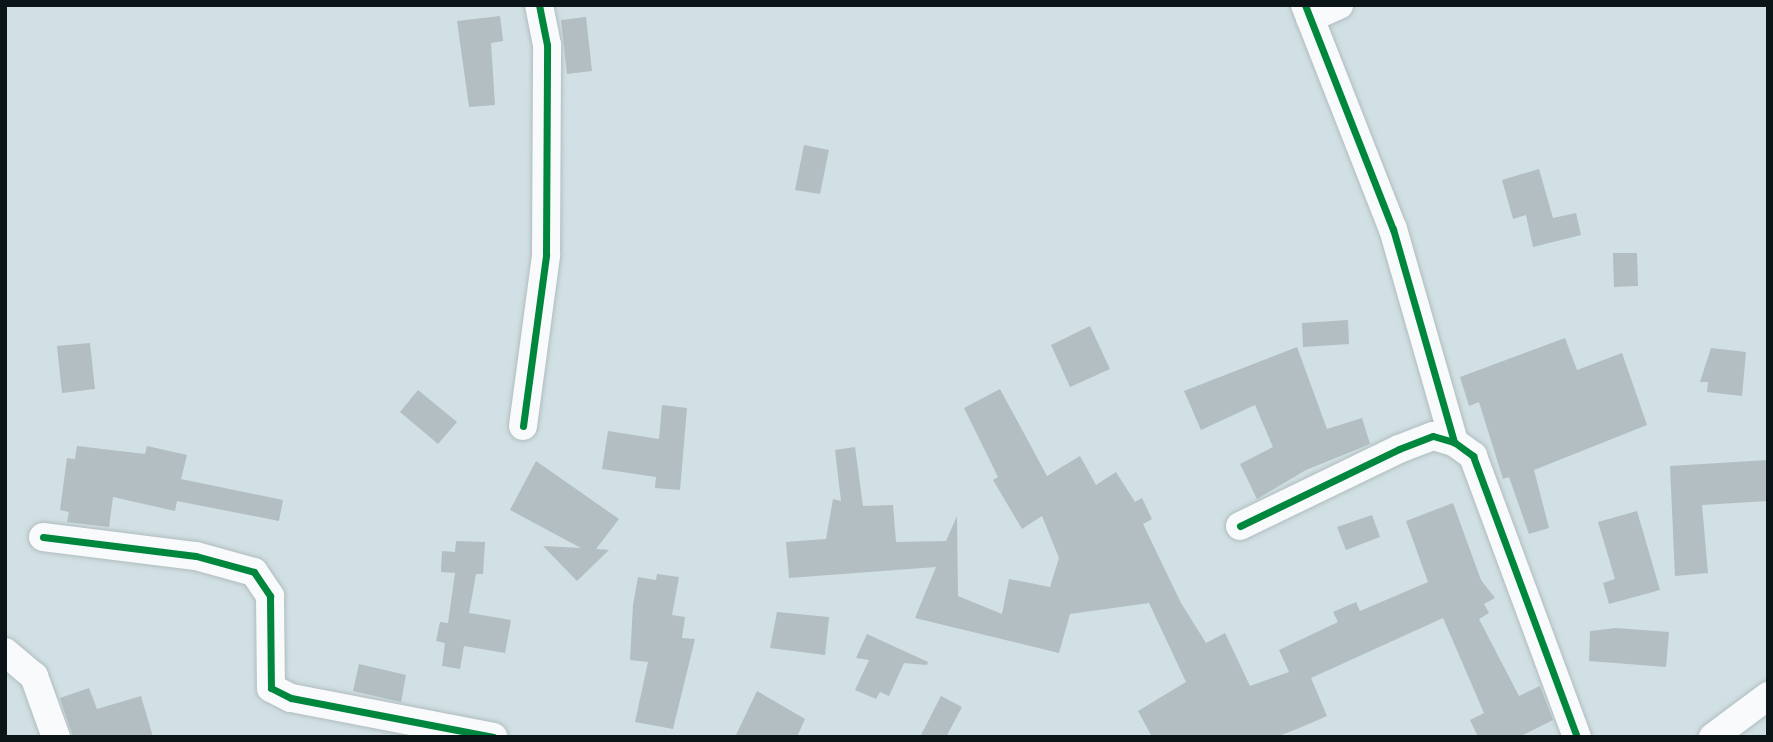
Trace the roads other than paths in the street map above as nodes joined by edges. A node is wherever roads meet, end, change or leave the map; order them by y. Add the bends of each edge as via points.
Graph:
1 (539, 5) edge
2 (1339, 5) edge
3 (1307, 12) edge
4 (523, 426) dead end
5 (1454, 442) junction
6 (1240, 526) dead end
7 (43, 537) dead end
8 (5, 652) edge
9 (1768, 696) edge
10 (56, 737) edge
11 (493, 737) edge
12 (1577, 737) edge
13 (1713, 737) edge

1 - 4 street via 547,45 546,255
2 - 3 street
3 - 5 street via 1393,229
5 - 6 street via 1433,436 1399,449
5 - 12 street via 1473,456
7 - 11 street via 196,556 254,572 270,596 271,688 290,698
8 - 10 street via 34,676
9 - 13 street

